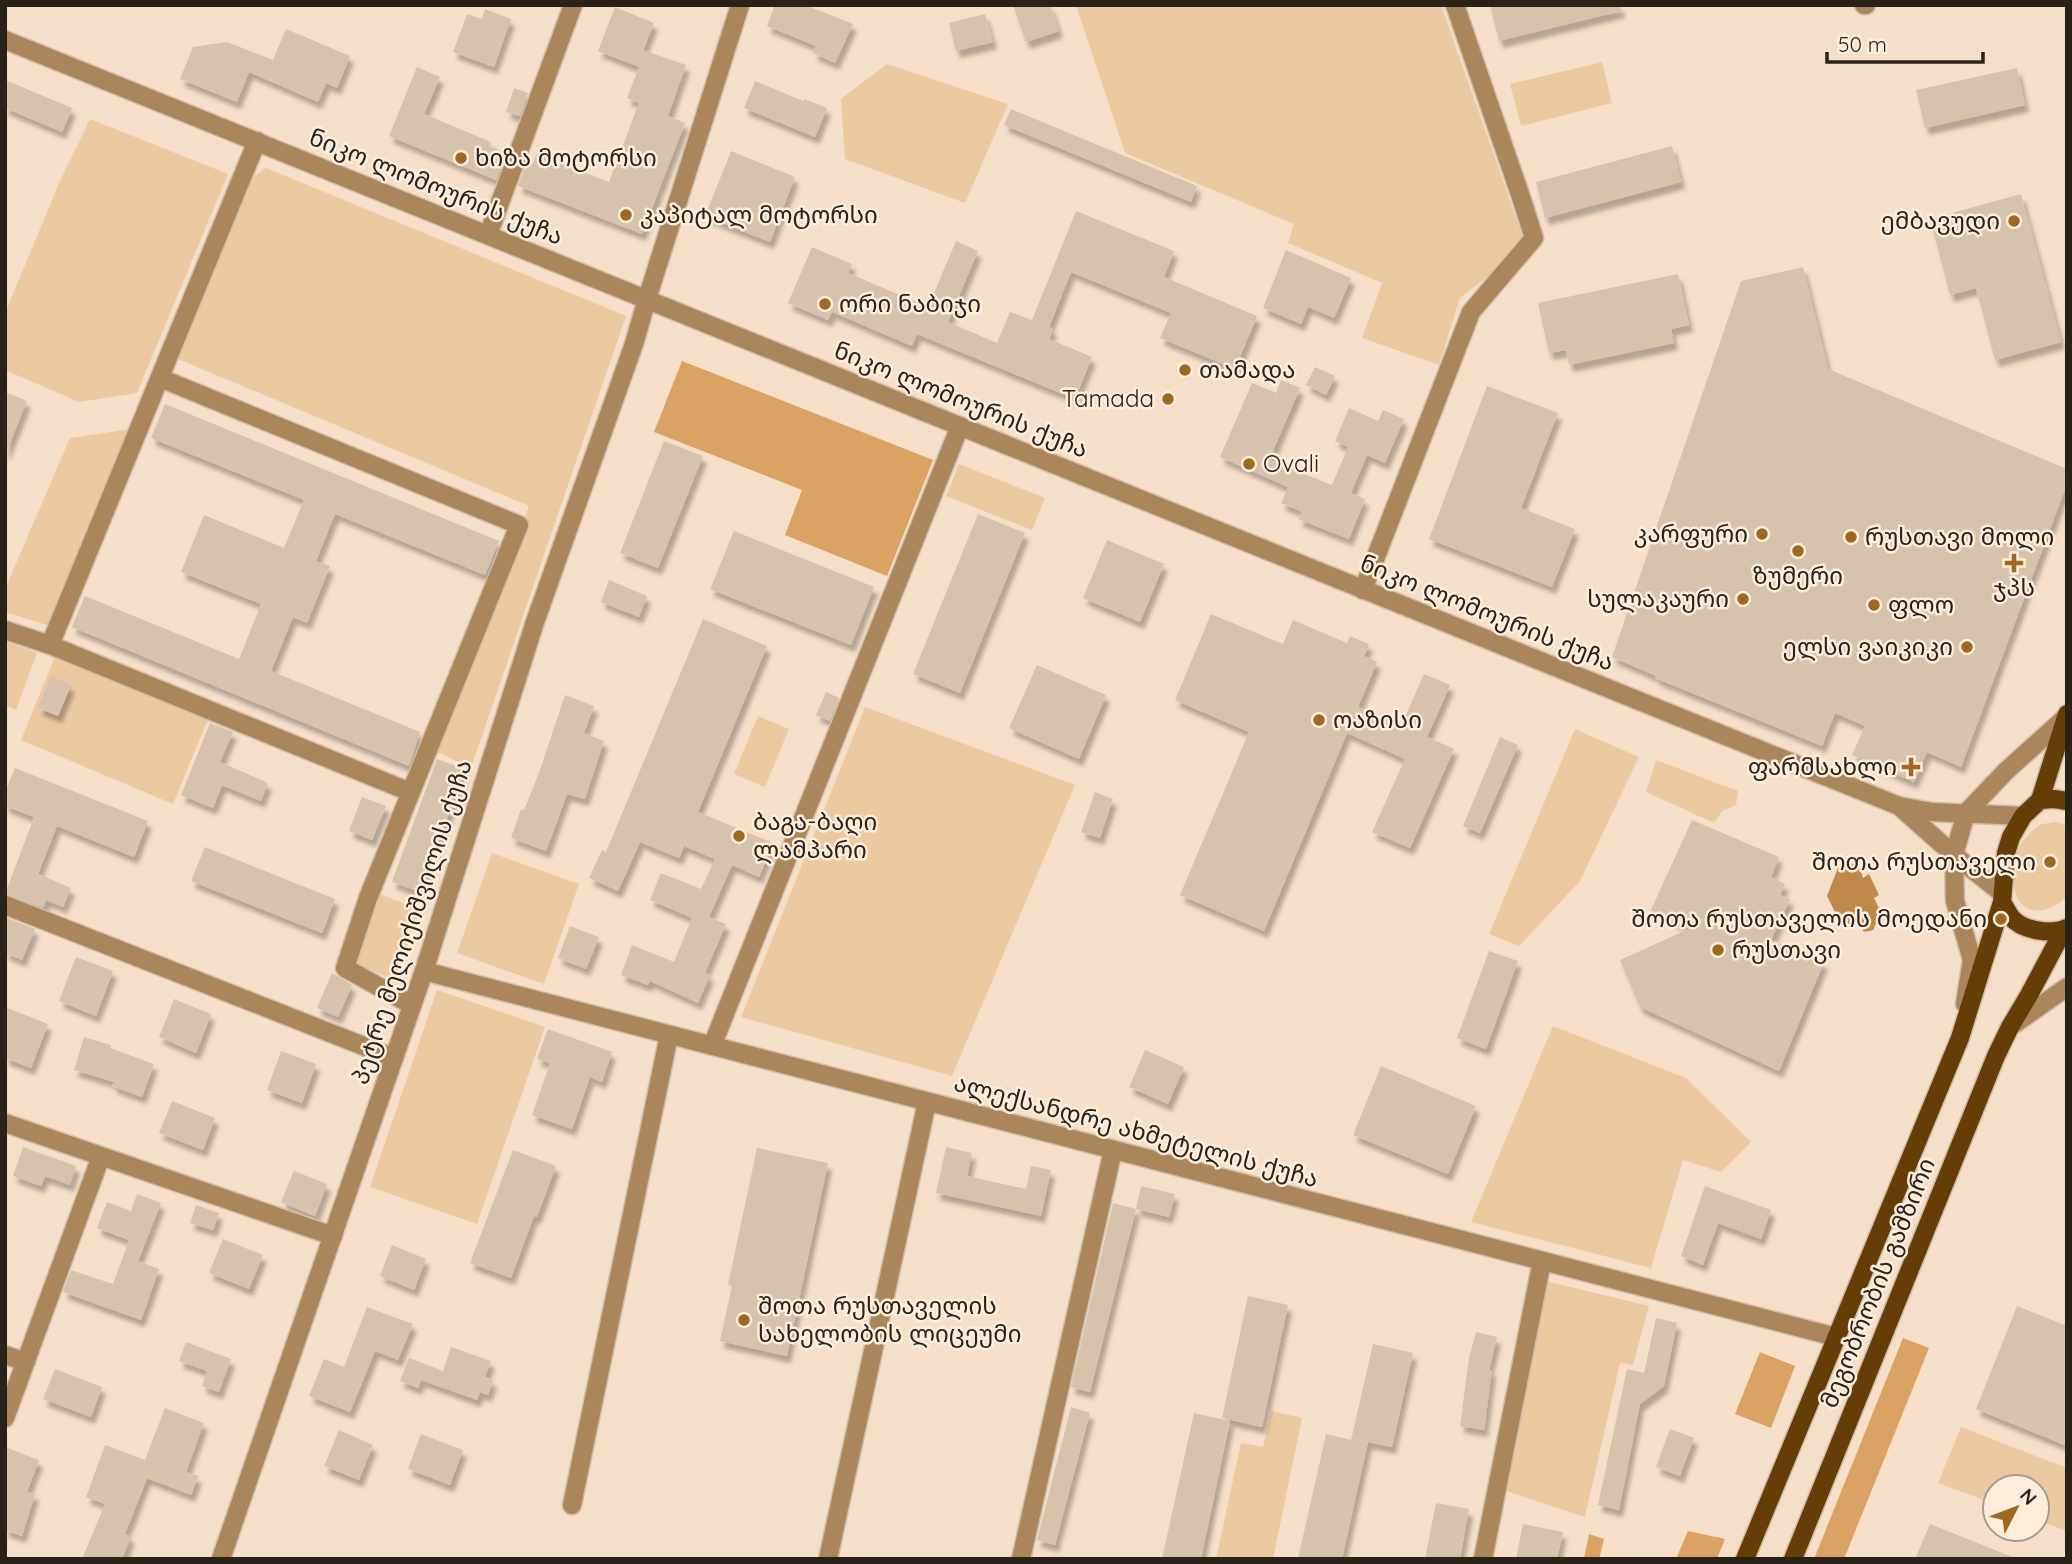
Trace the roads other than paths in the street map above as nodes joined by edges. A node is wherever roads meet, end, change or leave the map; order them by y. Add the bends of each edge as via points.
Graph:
1 (573, 5) edge
2 (740, 5) edge
3 (1455, 5) edge
4 (5, 40) edge
5 (257, 141) junction
6 (488, 234) junction
7 (646, 299) junction
8 (160, 378) junction
9 (960, 426) junction
10 (1363, 590) junction
11 (5, 630) edge
12 (50, 645) junction
13 (2066, 715) edge
14 (410, 792) junction
15 (2040, 800) junction
16 (2067, 802) edge
17 (1899, 806) junction
18 (1966, 813) junction
19 (2023, 816) junction
20 (1954, 855) junction
21 (2002, 898) junction
22 (5, 905) edge
23 (2065, 929) edge
24 (424, 971) junction
25 (2067, 987) edge
26 (412, 1005) junction
27 (2010, 1027) junction
28 (669, 1035) junction
29 (1960, 1038) junction
30 (712, 1046) junction
31 (394, 1058) junction
32 (928, 1102) junction
33 (5, 1123) edge
34 (1113, 1150) junction
35 (101, 1156) junction
36 (333, 1236) junction
37 (1542, 1261) junction
38 (1836, 1337) junction
39 (5, 1355) edge
40 (26, 1362) junction
41 (5, 1418) edge
42 (572, 1504) dead end
43 (221, 1559) edge
44 (828, 1559) edge
45 (1021, 1559) edge
46 (1483, 1559) edge
47 (1745, 1559) edge
48 (1793, 1559) edge

1 - 6 street
2 - 7 street, პეტრე მელიქიშვილის ქუჩა
3 - 10 street via 1534,238 1471,312
4 - 5 street, ნიკო ლომოურის ქუჩა
5 - 6 street, ნიკო ლომოურის ქუჩა
5 - 8 street
6 - 7 street, ნიკო ლომოურის ქუჩა
7 - 9 street, ნიკო ლომოურის ქუჩა
7 - 24 street, პეტრე მელიქიშვილის ქუჩა via 534,622
8 - 12 street
8 - 14 street via 519,525
9 - 10 street, ნიკო ლომოურის ქუჩა
9 - 30 street
10 - 17 street, ნიკო ლომოურის ქუჩა
11 - 12 street
12 - 14 street
13 - 15 main road
13 - 18 street
14 - 26 street via 345,968
15 - 16 main road
15 - 19 main road
17 - 18 street, ნიკო ლომოურის ქუჩა
17 - 20 street, ნიკო ლომოურის ქუჩა
18 - 19 street
18 - 20 street
19 - 21 main road via 2006,853
20 - 21 street
20 - 29 street via 1955,901 1972,960
21 - 23 main road via 2013,920 2028,928
21 - 29 main road
22 - 31 street
23 - 27 main road
24 - 26 street, პეტრე მელიქიშვილის ქუჩა
24 - 28 street, ალექსანდრე ახმეტელის ქუჩა
25 - 27 street
26 - 31 street, პეტრე მელიქიშვილის ქუჩა
27 - 48 main road, მეგობრობის გამზირი
28 - 30 street, ალექსანდრე ახმეტელის ქუჩა
28 - 42 street
29 - 38 main road, მეგობრობის გამზირი
30 - 32 street, ალექსანდრე ახმეტელის ქუჩა
31 - 36 street, პეტრე მელიქიშვილის ქუჩა
32 - 34 street, ალექსანდრე ახმეტელის ქუჩა
32 - 44 street
33 - 35 street
34 - 37 street, ალექსანდრე ახმეტელის ქუჩა
34 - 45 street
35 - 36 street
35 - 40 street
36 - 43 street, პეტრე მელიქიშვილის ქუჩა
37 - 38 street, ალექსანდრე ახმეტელის ქუჩა
37 - 46 street
38 - 47 main road, მეგობრობის გამზირი
39 - 40 street
40 - 41 street

